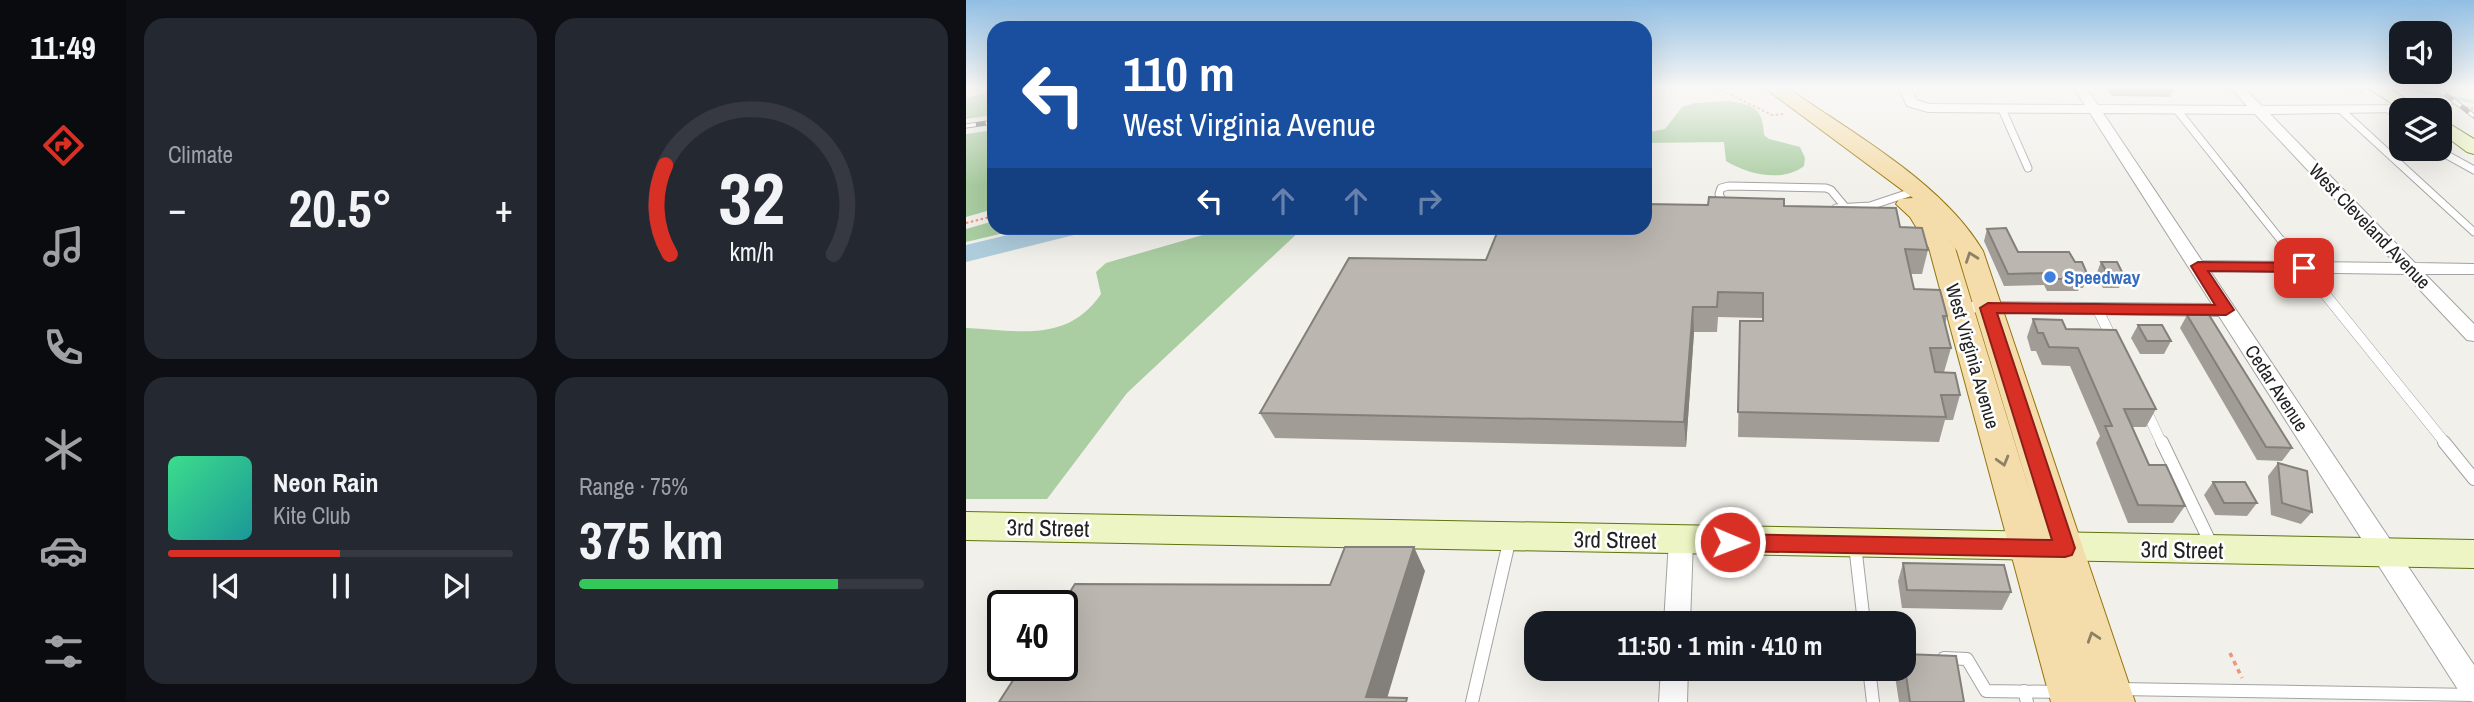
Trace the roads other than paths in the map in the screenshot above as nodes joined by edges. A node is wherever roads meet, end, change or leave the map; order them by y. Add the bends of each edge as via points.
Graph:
1 (1803, 121) edge
2 (1816, 121) edge
3 (2008, 121) edge
4 (2102, 121) edge
5 (2186, 121) edge
6 (2268, 121) edge
7 (2353, 121) edge
8 (2452, 132) edge
9 (2474, 148) edge
10 (2452, 158) edge
11 (2028, 168) dead end
12 (2474, 170) edge
13 (1909, 194) junction
14 (1740, 208) edge
15 (1819, 208) edge
16 (1846, 208) junction
17 (2474, 232) edge
18 (2198, 266) junction
19 (2304, 268) junction
20 (2411, 269) junction
21 (2474, 269) edge
22 (1974, 308) junction
23 (2098, 310) junction
24 (2226, 310) junction
25 (2474, 335) edge
26 (2121, 358) edge
27 (2139, 394) edge
28 (2474, 479) edge
29 (966, 526) edge
30 (1511, 537) junction
31 (1681, 541) junction
32 (1855, 544) junction
33 (2028, 547) junction
34 (2065, 548) junction
35 (2214, 551) junction
36 (2384, 553) junction
37 (2474, 554) edge
38 (1678, 611) edge
39 (1863, 611) edge
40 (1929, 658) edge
41 (1674, 681) edge
42 (1871, 681) edge
43 (2474, 689) edge
44 (2112, 695) edge
45 (2474, 695) edge
46 (2025, 696) edge
47 (2070, 697) edge
48 (2250, 697) edge
49 (1472, 702) edge
50 (1673, 702) edge
51 (1873, 702) edge

1 - 13 main road, West Virginia Avenue
2 - 13 main road, West Virginia Avenue
3 - 11 lane
4 - 18 street, Cedar Avenue
5 - 19 lane
6 - 20 street, West Cleveland Avenue
7 - 17 lane
8 - 9 street
10 - 12 lane
13 - 16 lane
13 - 22 main road, West Virginia Avenue
14 - 16 lane via 1726,208 1720,201 1721,188 1826,188
15 - 16 lane
18 - 19 street
18 - 24 street, Cedar Avenue
19 - 20 street
19 - 28 lane
20 - 21 street
20 - 25 street, West Cleveland Avenue
22 - 23 street
22 -> 33 main road, West Virginia Avenue
22 - 34 main road, West Virginia Avenue
23 - 24 street
23 - 26 lane
24 - 36 street, Cedar Avenue
27 - 35 lane
29 - 30 street, 3rd Street
30 - 31 street, 3rd Street
30 - 49 lane
31 - 32 street, 3rd Street
31 - 38 street
32 - 33 street, 3rd Street
32 - 39 lane
33 - 34 street, 3rd Street
33 - 47 main road, West Virginia Avenue
34 - 35 street, 3rd Street
44 -> 34 main road, West Virginia Avenue
35 - 36 street, 3rd Street
36 - 37 street, 3rd Street
36 - 43 street, Cedar Avenue
40 - 46 lane via 1967,659 1986,691
41 - 50 street
42 - 51 lane
44 - 48 lane
45 - 48 lane
46 - 47 lane

